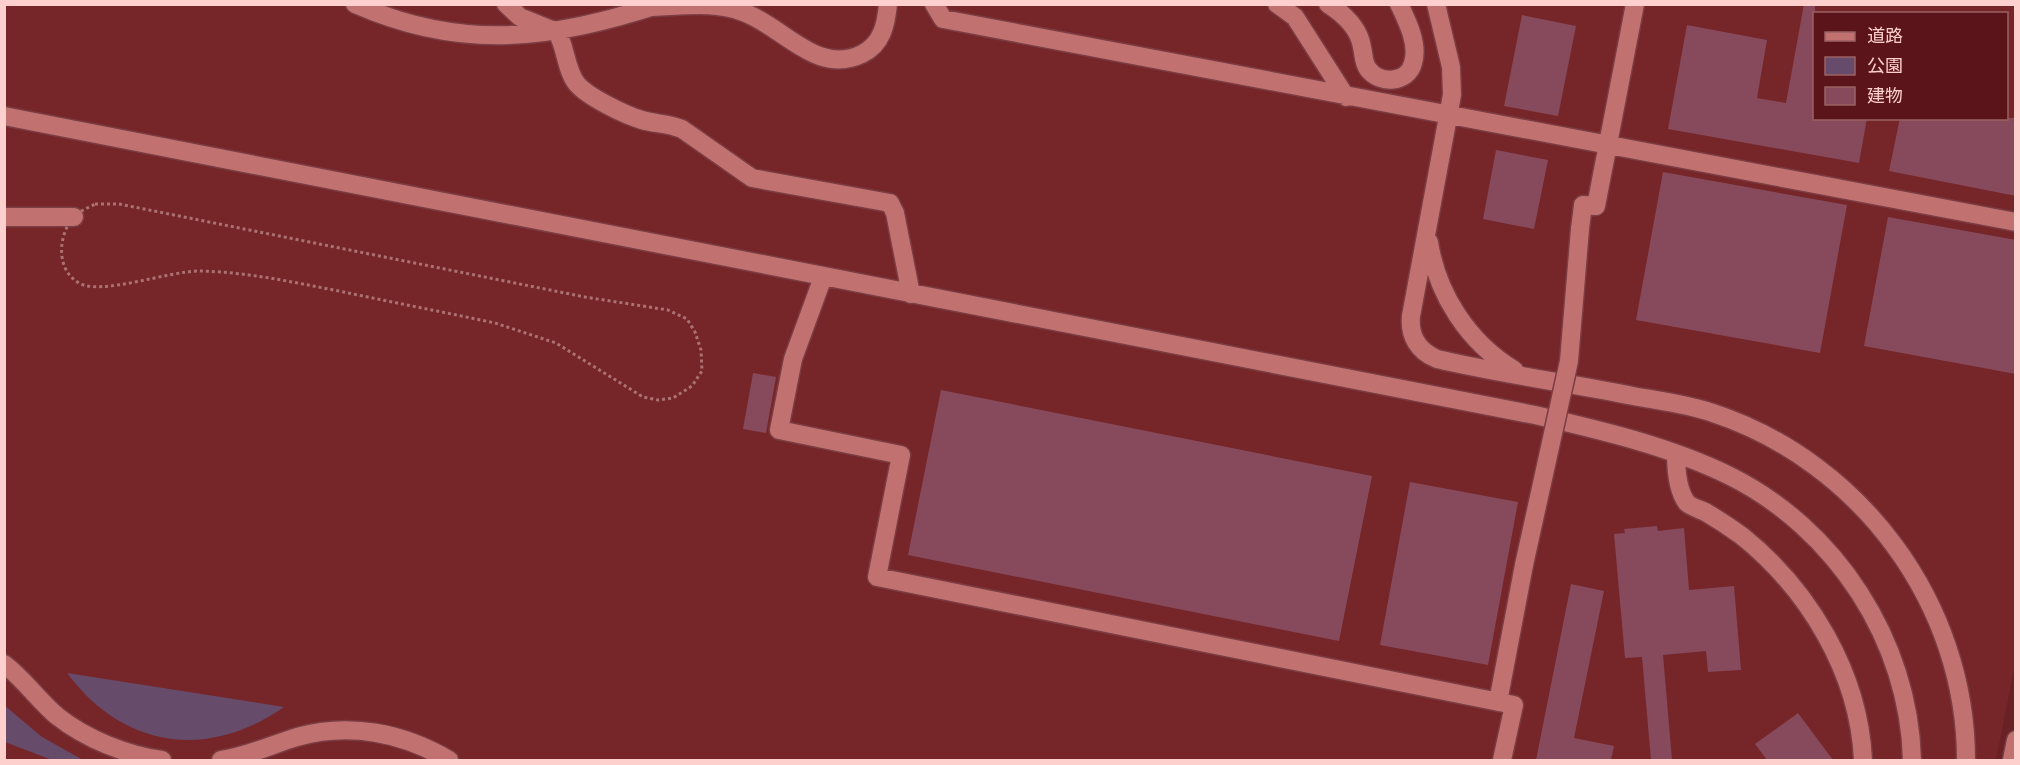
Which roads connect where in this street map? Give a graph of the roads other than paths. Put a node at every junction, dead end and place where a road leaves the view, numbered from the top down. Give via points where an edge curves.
1 (355, 4) edge
2 (506, 4) edge
3 (888, 4) edge
4 (934, 4) edge
5 (1277, 4) edge
6 (1328, 4) edge
7 (1399, 4) edge
8 (1436, 4) edge
9 (1635, 4) edge
10 (657, 6) edge
11 (557, 32) junction
12 (1346, 96) junction
13 (1450, 115) junction
14 (4, 116) edge
15 (1607, 147) junction
16 (4, 217) edge
17 (74, 217) road end
18 (2016, 222) edge
19 (1427, 234) junction
20 (823, 277) junction
21 (911, 294) junction
22 (1520, 374) junction
23 (1676, 454) junction
24 (4, 664) edge
25 (1498, 702) junction
26 (2015, 743) edge
27 (162, 760) edge
28 (221, 760) edge
29 (449, 760) edge
30 (1502, 760) edge
31 (1863, 760) edge
32 (1912, 760) edge
33 (1966, 760) edge
34 (2012, 760) edge

1 - 11 street via 406,23 456,33 507,36
2 - 11 street via 520,17
3 - 10 street via 882,35 870,50 839,60 806,52 764,21 742,11 715,5
4 - 12 street via 943,19
5 - 12 street via 1294,17
6 - 7 street via 1360,36 1368,69 1379,78 1393,80 1407,73 1414,59 1412,39
8 - 13 street via 1451,67
9 - 15 street
10 - 11 street
11 - 21 street via 576,84 644,121 669,123 682,129 752,178 890,203
12 - 13 street
13 - 15 street
13 - 19 street
14 - 20 street
15 - 18 street
15 - 25 street, bridge via 1596,206 1583,205 1569,361
16 - 17 street
19 - 22 street via 1435,268 1457,315 1492,354
19 - 22 street via 1411,316 1415,343 1437,359
20 - 21 street
20 - 25 street via 793,359 779,430 902,455 877,577
21 - 23 street via 1535,415
22 - 33 street via 1712,412 1776,440 1833,479 1889,536 1930,604 1956,679
23 - 31 street via 1681,488 1688,504 1723,523 1757,549 1813,614 1850,692
23 - 32 street via 1712,467 1763,495 1809,531 1842,568 1869,608 1893,661 1908,717
24 - 27 street via 58,716 78,729 127,752
25 - 30 street via 1514,705
26 - 34 street
28 - 29 street via 307,735 344,730 393,736

